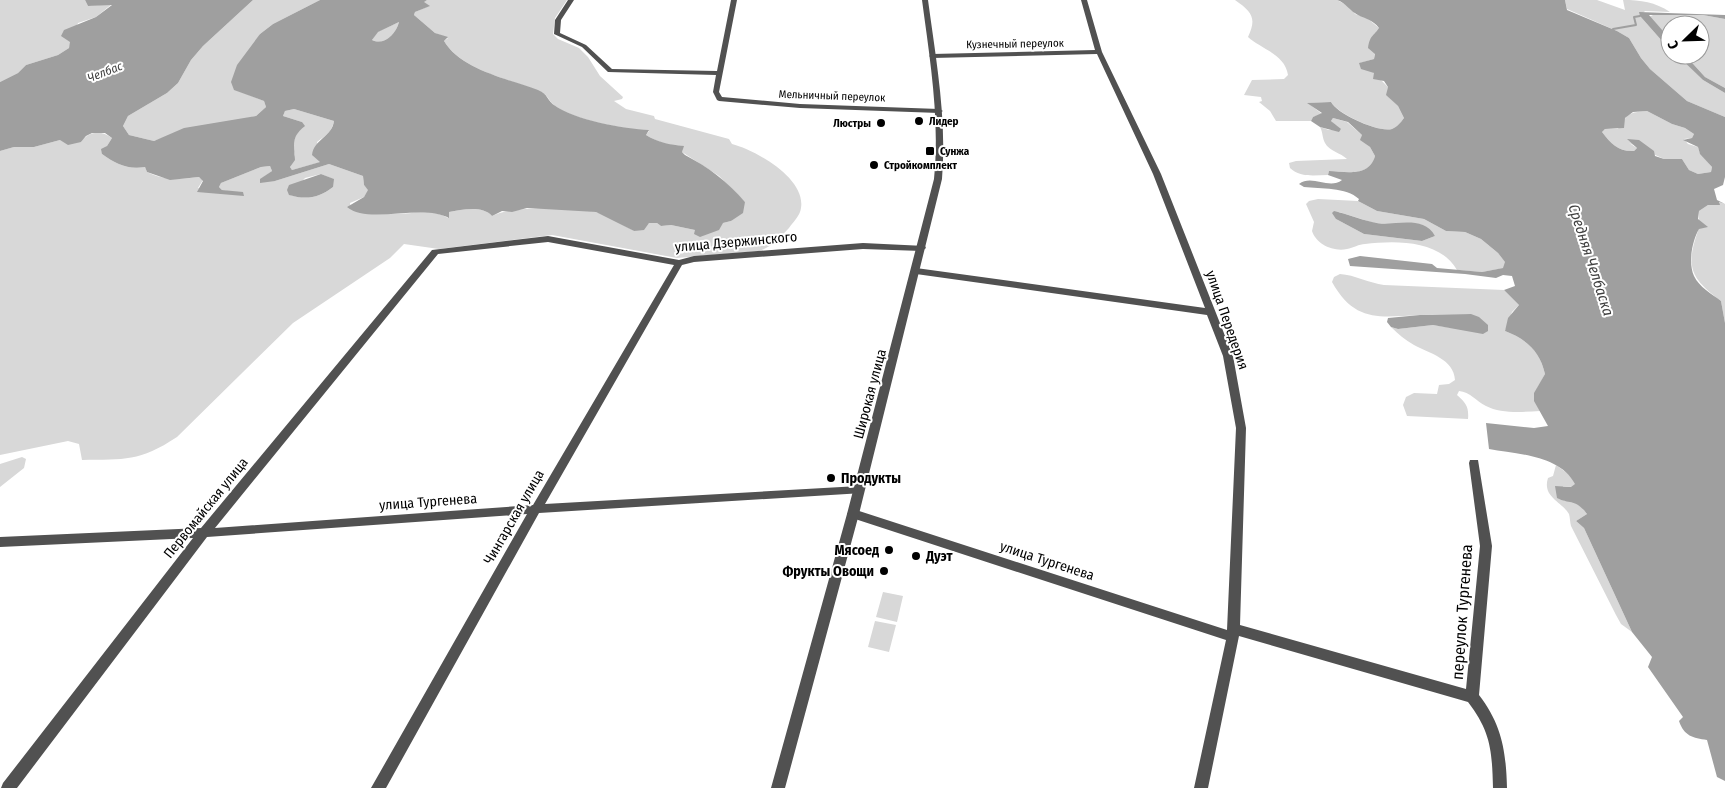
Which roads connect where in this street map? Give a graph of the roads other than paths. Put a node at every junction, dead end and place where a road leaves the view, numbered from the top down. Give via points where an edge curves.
1 (571, 0) edge
2 (734, 0) edge
3 (925, 0) edge
4 (1084, 0) edge
5 (1100, 52) junction
6 (932, 56) junction
7 (719, 72) junction
8 (939, 111) junction
9 (922, 248) junction
10 (435, 252) joint
11 (679, 263) junction
12 (916, 271) junction
13 (1211, 312) junction
14 (1474, 463) dead end
15 (859, 490) junction
16 (536, 509) junction
17 (853, 514) junction
18 (204, 533) junction
19 (0, 542) edge
20 (1233, 633) junction
21 (1472, 697) junction
22 (8, 788) edge
23 (378, 788) edge
24 (778, 788) edge
25 (1201, 788) edge
26 (1500, 788) edge

1 - 7 street via 558,19 557,34 584,46 610,71
2 - 7 street
3 - 6 street, Широкая улица
4 - 5 street, улица Передерия
5 - 6 street, Кузнечный переулок
5 - 13 street, улица Передерия via 1157,174
6 - 8 street, Широкая улица
7 - 8 street, Мельничный переулок via 716,92 718,99 724,101
8 - 9 street, Широкая улица via 940,164
9 - 11 street, улица Дзержинского via 863,246 694,259
9 - 12 street, Широкая улица
10 - 11 street, улица Дзержинского via 548,239
10 - 18 street, Первомайская улица
11 - 16 street, Чингарская улица
12 - 13 street
12 - 15 street, Широкая улица
13 - 20 street, улица Передерия via 1229,363 1241,428
14 - 21 street, переулок Тургенева via 1486,546
15 - 16 street, улица Тургенева
15 - 17 street, Широкая улица
16 - 18 street, улица Тургенева
16 - 23 street, Чингарская улица
17 - 20 street, улица Тургенева
17 - 24 street, Широкая улица
18 - 19 street, улица Тургенева
18 - 22 street, Первомайская улица
20 - 21 street, улица Тургенева
20 - 25 street, улица Передерия
21 - 26 street, переулок Тургенева via 1484,711 1497,739

